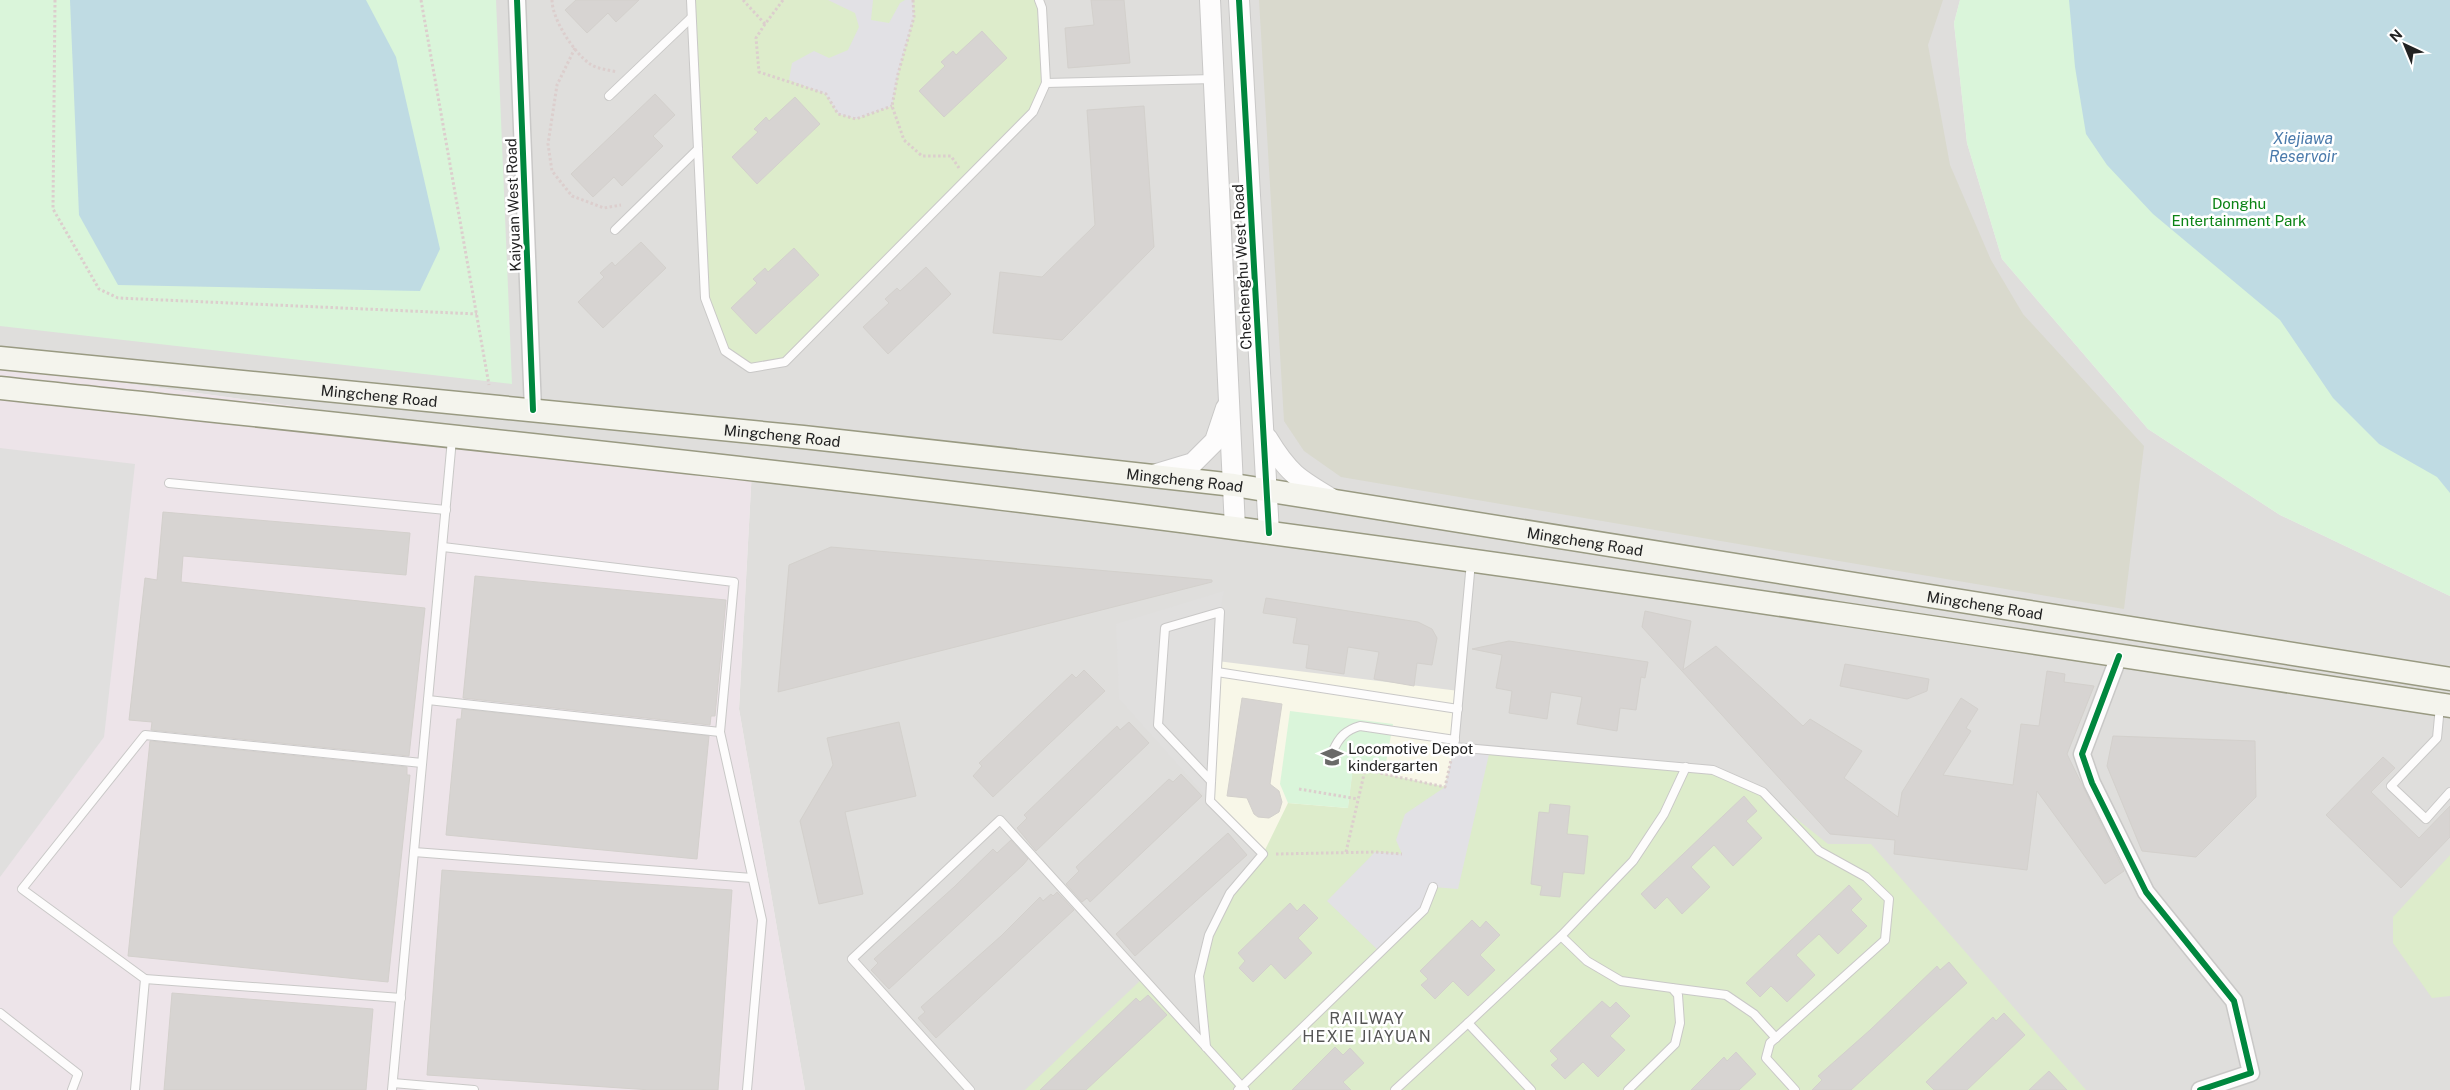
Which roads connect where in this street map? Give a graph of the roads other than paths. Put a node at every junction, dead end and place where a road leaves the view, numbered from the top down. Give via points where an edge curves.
1 (517, 0) edge
2 (691, 0) edge
3 (1039, 0) edge
4 (1210, 0) edge
5 (1239, 0) edge
6 (692, 18) junction
7 (1214, 79) junction
8 (1046, 83) junction
9 (609, 96) dead end
10 (698, 149) junction
11 (615, 230) dead end
12 (0, 358) edge
13 (0, 388) edge
14 (1230, 399) junction
15 (533, 410) junction
16 (1265, 435) junction
17 (452, 437) junction
18 (1152, 476) junction
19 (169, 483) dead end
20 (1234, 485) junction
21 (1268, 490) junction
22 (1334, 500) junction
23 (446, 510) junction
24 (1235, 528) junction
25 (1269, 533) junction
26 (443, 547) junction
27 (1471, 562) junction
28 (2119, 656) junction
29 (1217, 672) junction
30 (2450, 679) edge
31 (428, 700) junction
32 (2445, 705) edge
33 (1458, 709) junction
34 (720, 732) junction
35 (1455, 743) junction
36 (1333, 751) dead end
37 (422, 763) junction
38 (1686, 768) junction
39 (1211, 781) junction
40 (2450, 792) edge
41 (414, 852) junction
42 (752, 878) junction
43 (1433, 887) dead end
44 (1561, 936) junction
45 (146, 979) junction
46 (1672, 988) junction
47 (401, 998) junction
48 (0, 1014) edge
49 (1468, 1023) junction
50 (1776, 1038) junction
51 (1206, 1047) junction
52 (392, 1086) edge
53 (1242, 1089) edge
54 (72, 1090) edge
55 (135, 1090) edge
56 (474, 1090) edge
57 (747, 1090) edge
58 (970, 1090) edge
59 (1395, 1090) edge
60 (1531, 1090) edge
61 (1628, 1090) edge
62 (1795, 1090) edge
63 (2200, 1090) edge

1 - 15 street, Kaiyuan West Road
2 - 6 lane
3 - 8 lane
4 - 7 street, Chechenghu West Road
5 - 16 street, Chechenghu West Road
6 - 9 lane
6 - 10 lane
7 - 8 lane
7 - 14 street, Chechenghu West Road
8 - 10 lane via 1033,112 784,362 750,368 725,351 705,298
10 - 11 lane
12 - 15 main road, Mingcheng Road
13 - 17 main road, Mingcheng Road
14 - 18 street via 1215,441 1193,463
14 - 20 street, Chechenghu West Road
15 - 18 main road, Mingcheng Road
16 - 21 street, Chechenghu West Road
16 - 22 street via 1282,463 1296,477
17 - 23 lane
17 - 24 main road, Mingcheng Road via 752,469
18 - 20 main road, Mingcheng Road
19 - 23 lane
20 - 21 main road, Mingcheng Road
20 - 24 street, Chechenghu West Road
21 - 22 main road, Mingcheng Road
21 - 25 street, Chechenghu West Road
22 - 30 main road, Mingcheng Road
23 - 26 lane
24 - 25 main road, Mingcheng Road
25 - 27 main road, Mingcheng Road
26 - 31 lane
26 - 34 lane via 734,582
27 - 28 main road, Mingcheng Road
27 - 33 lane
28 - 32 main road, Mingcheng Road
28 - 63 street via 2082,754 2092,783 2146,892 2234,1001 2251,1073
29 - 33 lane
29 - 39 lane
29 - 39 lane via 1220,612 1165,628 1158,725
31 - 34 lane
31 - 37 lane
32 - 40 lane via 2437,738 2391,786 2426,819
33 - 35 lane
34 - 42 lane
35 - 36 lane via 1360,726 1339,738
35 - 38 lane
37 - 41 lane
37 - 45 lane via 145,735 22,889
38 - 44 lane via 1664,814 1633,861
38 - 50 lane via 1713,770 1763,792 1819,851 1866,877 1889,899 1885,940
39 - 51 lane via 1210,801 1263,854 1230,893 1209,935 1199,976
41 - 42 lane
41 - 47 lane
42 - 57 lane via 762,920
43 - 53 lane via 1424,910
44 - 46 lane via 1586,961 1621,981
44 - 49 lane
45 - 47 lane
45 - 55 lane
46 - 50 lane via 1726,995 1754,1014
46 - 61 lane via 1678,995 1680,1023 1675,1044
47 - 52 lane
48 - 54 lane via 78,1074
49 - 59 lane
49 - 60 lane
50 - 62 lane via 1770,1043 1766,1058
51 - 53 lane
51 - 58 lane via 1000,820 852,959
52 - 56 lane

